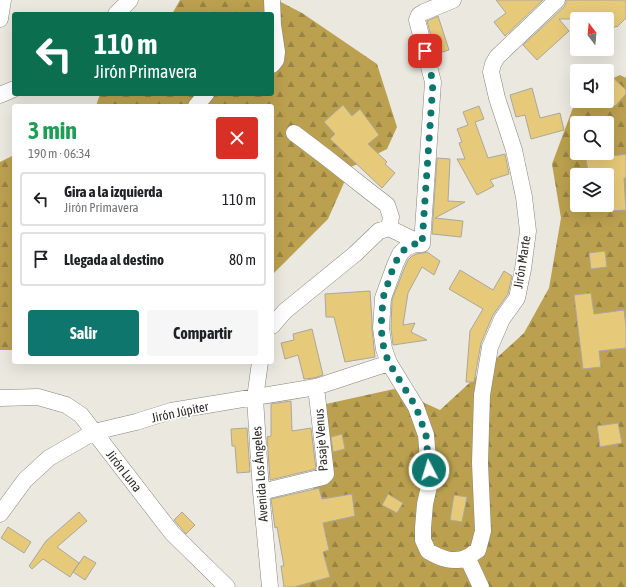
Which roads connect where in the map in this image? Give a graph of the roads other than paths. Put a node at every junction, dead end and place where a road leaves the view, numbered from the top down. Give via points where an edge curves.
1 (3, 0) edge
2 (130, 0) edge
3 (272, 0) edge
4 (453, 0) edge
5 (557, 0) edge
6 (118, 12) edge
7 (272, 12) edge
8 (0, 19) edge
9 (274, 32) edge
10 (274, 62) edge
11 (12, 91) edge
12 (0, 95) edge
13 (204, 96) edge
14 (198, 104) edge
15 (294, 133) dead end
16 (389, 228) junction
17 (422, 244) junction
18 (274, 324) edge
19 (389, 363) junction
20 (260, 364) edge
21 (316, 387) junction
22 (0, 398) edge
23 (255, 398) junction
24 (94, 432) junction
25 (261, 492) junction
26 (0, 514) edge
27 (467, 557) junction
28 (227, 587) edge
29 (270, 587) edge
30 (481, 587) edge

1 - 8 street
2 - 6 street
3 - 7 street
4 - 17 street via 424,12 417,20 433,82
5 - 27 street, Jirón Marte via 497,57 491,72 514,150 528,231 517,298 502,319 490,347 482,395 480,463 483,531 478,550
9 - 10 street via 277,52
11 - 12 street
13 - 14 street
15 - 16 street via 387,205 392,217
16 - 17 street
16 - 18 street via 379,231 285,311
17 - 19 street via 414,244 400,254 383,298 381,328
19 - 21 street, Jirón Júpiter
19 - 27 street via 416,407 426,435 430,482 425,504 423,540 428,551 440,558 454,561
20 - 23 street, Avenida Los Ángeles
21 - 23 street, Jirón Júpiter
21 - 25 street, Pasaje Venus via 326,474 323,477
22 - 24 street, Jirón Luna via 38,397 66,405 81,415
23 - 24 street, Jirón Júpiter via 171,411
23 - 25 street, Avenida Los Ángeles
24 - 26 street, Jirón Júpiter via 49,458 25,480
24 - 28 street, Jirón Luna via 172,533
25 - 29 street, Avenida Los Ángeles
27 - 30 street

